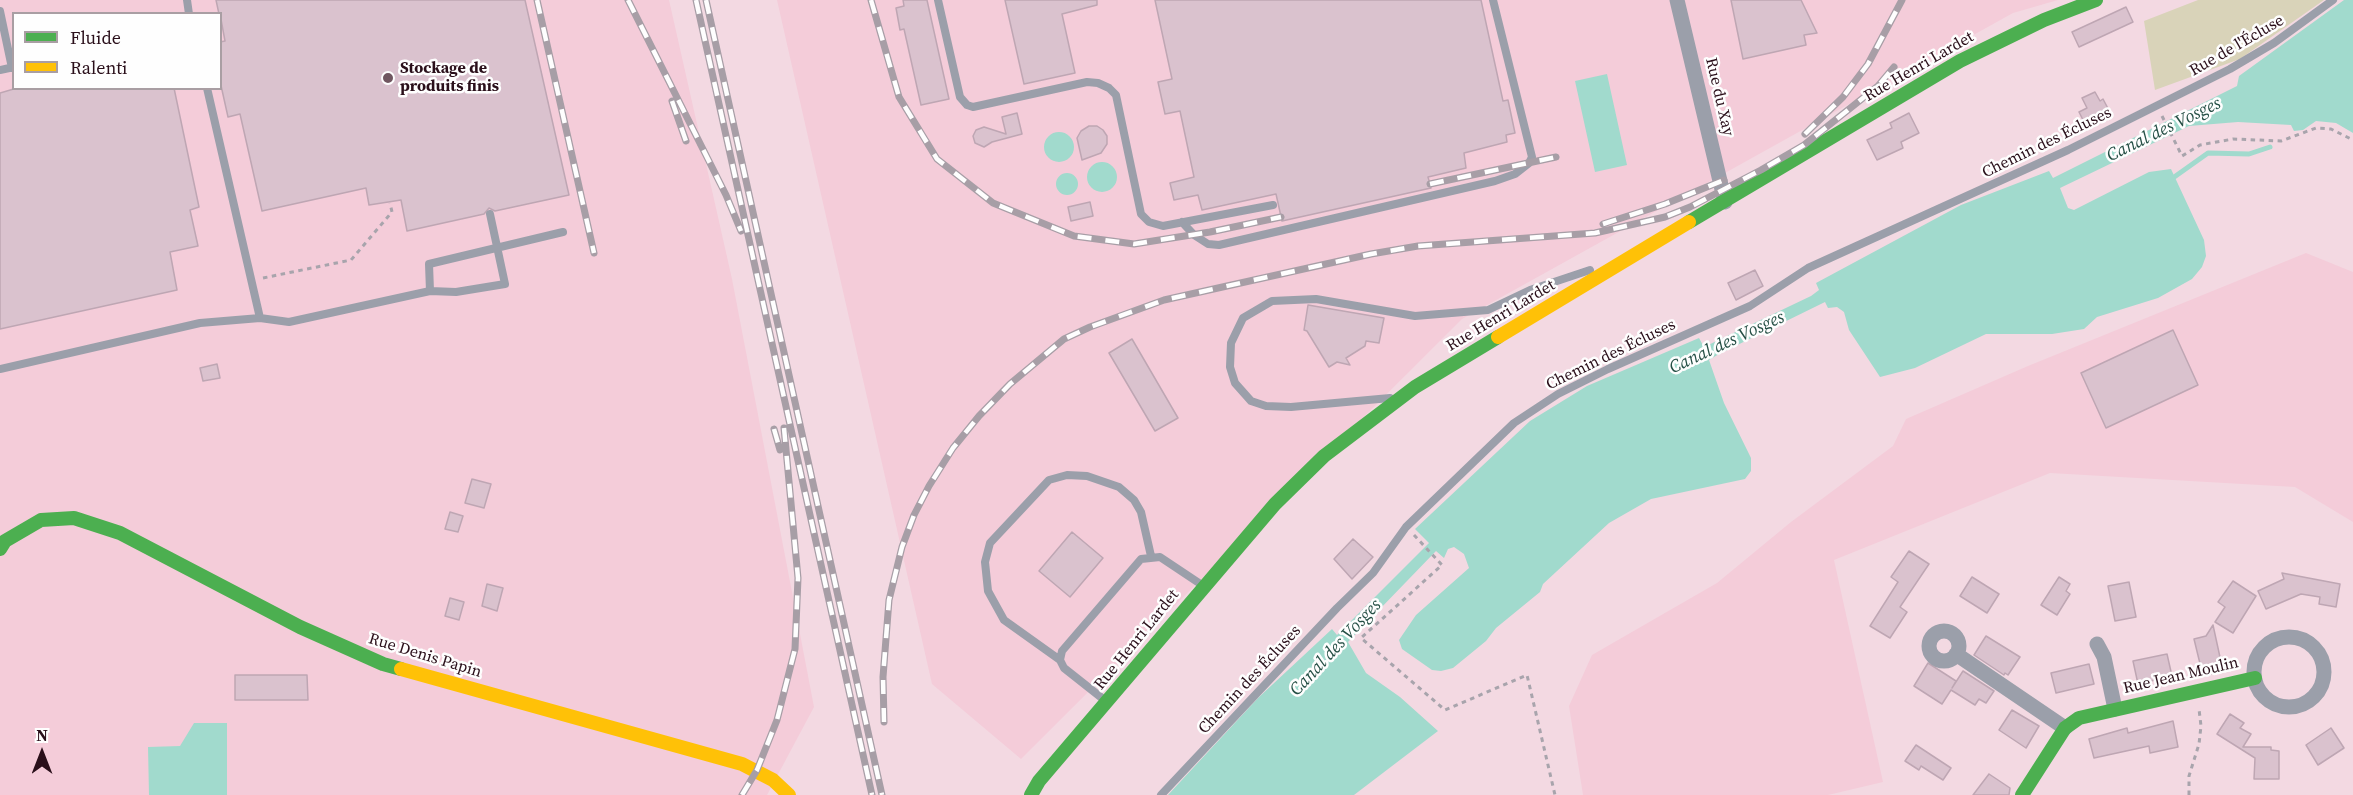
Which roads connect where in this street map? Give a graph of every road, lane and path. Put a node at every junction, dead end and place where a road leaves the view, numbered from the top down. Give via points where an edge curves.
1 (938, 0) edge
2 (1493, 0) edge
3 (1677, 0) edge
4 (2096, 0) edge
5 (2333, 0) edge
6 (0, 11) edge
7 (12, 63) edge
8 (207, 90) edge
9 (2151, 108) joint
10 (2162, 115) dead end
11 (2353, 140) edge
12 (1725, 202) junction
13 (390, 203) dead end
14 (1273, 205) dead end
15 (490, 214) dead end
16 (1182, 222) junction
17 (563, 232) dead end
18 (497, 248) junction
19 (1629, 258) junction
20 (252, 280) junction
21 (430, 291) junction
22 (260, 318) junction
23 (0, 369) edge
24 (1402, 397) junction
25 (1424, 545) dead end
26 (0, 549) edge
27 (1151, 556) junction
28 (1203, 585) junction
29 (2097, 644) dead end
30 (1956, 654) dead end
31 (1060, 660) junction
32 (2255, 678) junction
33 (2195, 692) junction
34 (1107, 703) junction
35 (2115, 709) junction
36 (2065, 728) junction
37 (789, 795) edge
38 (1031, 795) edge
39 (1161, 795) edge
40 (1554, 795) edge
41 (2022, 795) edge
42 (2189, 795) edge

1 - 16 lane via 960,97 967,105 973,107 1087,82 1109,88 1116,95 1141,214 1156,225
2 - 16 lane via 1532,157 1515,174 1219,245 1208,244
3 - 12 street, Rue du Xay
4 - 12 street, Rue Henri Lardet via 2044,20 1960,61
5 - 9 lane, Rue de l'Écluse via 2274,43
6 - 7 lane
8 - 20 lane
9 - 39 lane, Chemin des Écluses via 1808,268 1750,306 1557,394 1514,423 1406,527 1373,573
10 - 11 path via 2182,156 2200,145 2233,139 2281,141 2316,128 2331,129
12 - 19 street, Rue Henri Lardet
13 - 20 path via 392,212 351,260
14 - 16 lane
15 - 18 lane
17 - 18 lane
18 - 21 lane via 429,264
18 - 21 lane via 505,284 456,292
19 - 24 street, Rue Henri Lardet
19 - 24 lane via 1530,290 1488,310 1415,316 1316,299 1272,301 1243,318 1232,343 1230,367 1235,383 1251,401 1266,406
20 - 22 lane
21 - 22 lane via 289,322
22 - 23 lane via 200,323
24 - 28 street, Rue Henri Lardet via 1324,456
25 - 40 path via 1442,565 1361,638 1445,710 1527,675
26 - 37 street, Rue Denis Papin via 5,541 41,520 74,518 120,533 300,627 383,664 732,761 757,770
27 - 28 lane via 1160,557
27 - 31 lane via 1141,559 1062,651
27 - 31 lane via 1141,512 1134,500 1119,487 1087,476 1067,475 1050,480 990,543 984,562 987,591 1004,620
28 - 34 street, Rue Henri Lardet
29 - 35 street, Rue Jean Moulin via 2104,657
30 - 36 street
31 - 34 lane via 1064,668
32 - 32 street, Rue Jean Moulin via 2265,697 2284,707 2295,707 2314,697 2321,688 2324,667 2312,646 2290,638 2267,645 2255,666
32 - 33 street, Rue Jean Moulin
33 - 35 street, Rue Jean Moulin
33 - 42 path via 2201,726 2188,776
34 - 38 street, Rue Henri Lardet
35 - 36 street, Rue Jean Moulin via 2079,718
36 - 41 street

